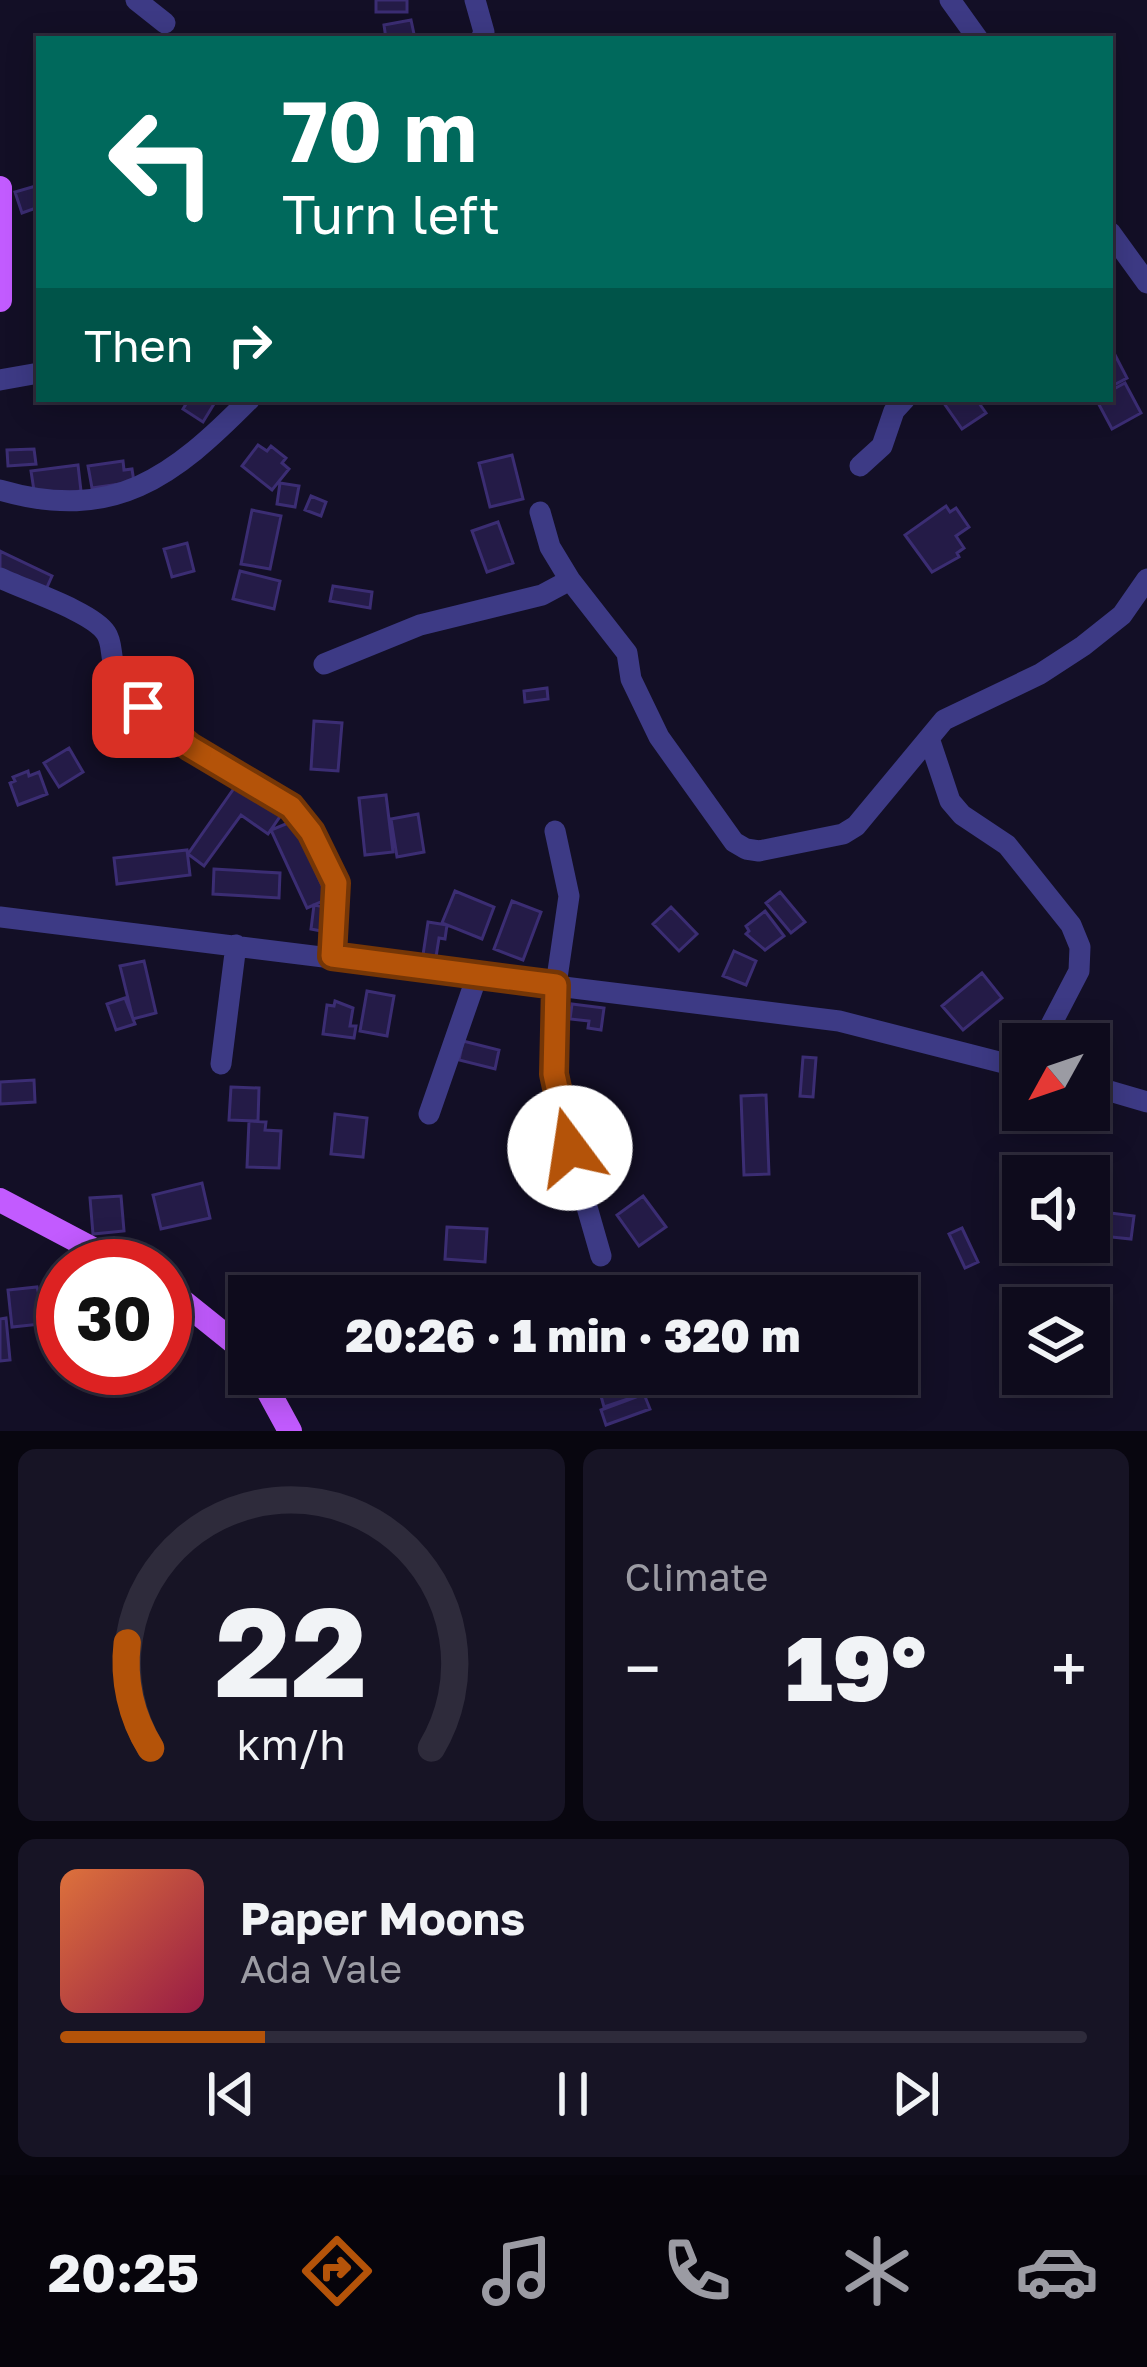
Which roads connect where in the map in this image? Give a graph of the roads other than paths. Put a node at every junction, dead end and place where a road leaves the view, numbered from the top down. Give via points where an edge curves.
1 (136, 0) edge
2 (475, 0) edge
3 (950, 0) edge
4 (165, 23) dead end
5 (483, 36) edge
6 (976, 36) edge
7 (0, 188) edge
8 (0, 198) edge
9 (1113, 238) edge
10 (1144, 274) edge
11 (0, 300) edge
12 (36, 374) edge
13 (0, 380) edge
14 (247, 402) edge
15 (902, 402) edge
16 (860, 466) dead end
17 (0, 490) edge
18 (540, 512) dead end
19 (0, 578) edge
20 (1147, 579) edge
21 (570, 580) junction
22 (324, 664) dead end
23 (928, 738) junction
24 (555, 831) dead end
25 (0, 917) edge
26 (236, 945) junction
27 (332, 956) junction
28 (477, 976) junction
29 (556, 985) junction
30 (1052, 1023) edge
31 (1002, 1062) edge
32 (221, 1064) dead end
33 (1110, 1091) edge
34 (1147, 1102) edge
35 (429, 1114) dead end
36 (0, 1200) edge
37 (74, 1239) edge
38 (602, 1256) dead end
39 (192, 1308) edge
40 (228, 1338) edge
41 (270, 1395) edge
42 (290, 1431) edge

1 - 4 street
2 - 5 street
3 - 6 street
7 - 8 main road
8 - 11 main road
9 - 10 street
12 - 13 street
14 - 17 street via 194,453 127,493 79,502
15 - 16 street via 882,446
18 - 21 street
19 - 27 street via 94,621 109,637 122,681 159,723 291,807 336,883
20 - 23 street via 1122,615 1083,646 958,711
21 - 22 street
21 - 23 street via 622,643 658,737 746,849 843,834
23 - 30 street via 950,802 1006,845 1072,926 1079,971
24 - 29 street via 569,896
25 - 26 street
26 - 27 street
26 - 32 street
27 - 28 street
28 - 29 street
28 - 35 street
29 - 31 street via 839,1022
29 - 38 street via 560,1113
33 - 34 street
36 - 37 main road
39 - 40 main road
41 - 42 main road

